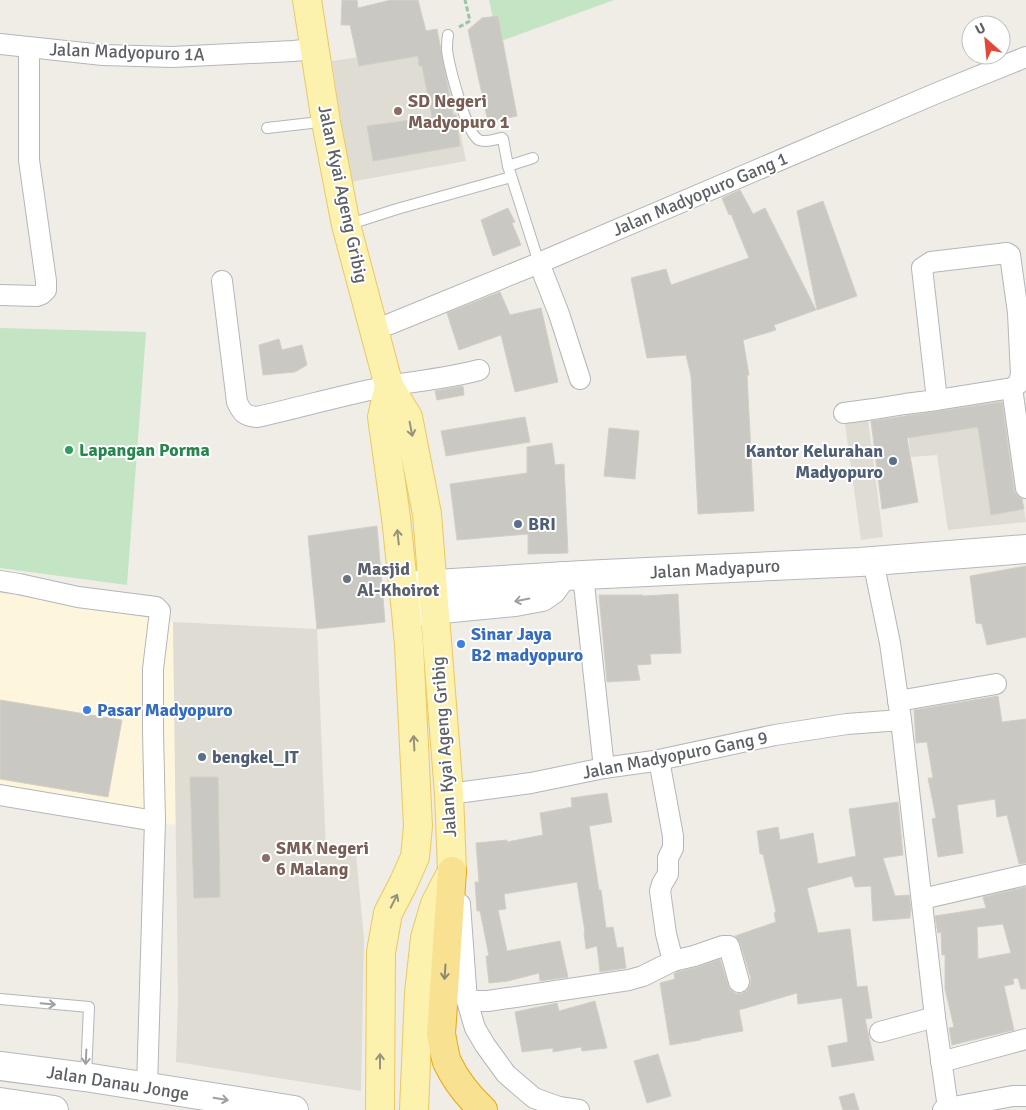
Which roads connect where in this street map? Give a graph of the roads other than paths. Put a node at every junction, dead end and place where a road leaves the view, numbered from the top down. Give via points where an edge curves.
1 (307, 0) edge
2 (448, 35) road end
3 (0, 44) edge
4 (29, 48) junction
5 (314, 49) junction
6 (1026, 57) edge
7 (318, 122) junction
8 (267, 128) dead end
9 (533, 158) dead end
10 (508, 166) junction
11 (511, 177) junction
12 (346, 225) junction
13 (539, 263) junction
14 (222, 281) dead end
15 (0, 295) edge
16 (374, 329) junction
17 (479, 370) dead end
18 (580, 378) dead end
19 (389, 386) junction
20 (1012, 388) junction
21 (938, 400) junction
22 (844, 413) dead end
23 (1026, 488) edge
24 (1026, 549) edge
25 (873, 561) junction
26 (572, 576) junction
27 (0, 581) edge
28 (433, 597) junction
29 (405, 599) junction
30 (996, 684) dead end
31 (899, 710) junction
32 (659, 760) junction
33 (604, 768) junction
34 (449, 794) junction
35 (0, 795) edge
36 (155, 821) junction
37 (452, 871) junction
38 (1026, 874) edge
39 (922, 899) junction
40 (673, 961) junction
41 (739, 982) dead end
42 (0, 999) edge
43 (467, 1001) junction
44 (935, 1017) junction
45 (880, 1032) dead end
46 (1026, 1039) edge
47 (941, 1062) junction
48 (0, 1066) edge
49 (86, 1077) junction
50 (147, 1087) junction
51 (1026, 1096) edge
52 (0, 1102) edge
53 (946, 1109) edge
54 (54, 1110) edge
55 (294, 1110) edge
56 (380, 1110) edge
57 (414, 1110) edge
58 (484, 1110) edge
59 (579, 1110) edge

1 - 5 main road, Jalan Kyai Ageng Gribig
2 - 10 lane via 447,52 453,82 472,132 479,140 502,138
3 - 4 street, Jalan Madyopuro 1A
4 - 5 street, Jalan Madyopuro 1A via 172,57
4 - 15 street via 29,160 46,290 37,296
5 - 7 main road, Jalan Kyai Ageng Gribig
6 - 13 street, Jalan Madyopuro Gang 1
7 - 8 lane
7 - 12 main road, Jalan Kyai Ageng Gribig
9 - 10 lane
10 - 11 lane
11 - 12 lane
11 - 13 lane
12 - 16 main road, Jalan Kyai Ageng Gribig
13 - 16 street, Jalan Madyopuro Gang 1
13 - 18 street
14 - 19 street via 237,402 241,411 257,417
16 - 19 main road, Jalan Kyai Ageng Gribig
17 - 19 street
19 -> 28 main road, Jalan Kyai Ageng Gribig via 408,417 426,514
29 -> 19 main road, Jalan Kyai Ageng Gribig via 382,417
20 - 21 street
20 - 21 street via 1018,384 1021,374 1018,313 1010,254 930,262 922,268
20 - 23 street
21 - 22 street
24 - 25 main road, Jalan Madyapuro
25 - 26 main road, Jalan Madyapuro
25 - 31 street via 890,643
26 - 28 main road, Jalan Madyapuro via 453,584
26 - 33 street
27 - 36 street via 159,609 153,669
28 - 29 main road, Jalan Madyapuro
28 - 34 main road, Jalan Kyai Ageng Gribig
56 -> 29 main road, Jalan Kyai Ageng Gribig via 381,952 388,913 414,857 418,826
30 - 31 street, Jalan Madyopuro Gang 9
31 - 32 street, Jalan Madyopuro Gang 9 via 847,724
31 - 39 street
32 - 33 street, Jalan Madyopuro Gang 9
32 - 40 street via 673,836 668,874 660,891
33 - 34 street, Jalan Madyopuro Gang 9 via 531,783
34 - 37 main road, Jalan Kyai Ageng Gribig
35 - 36 street
36 - 50 street
37 - 43 street via 460,886
37 - 57 main road, Jalan Kyai Ageng Gribig via 435,904 425,938
37 -> 58 highway via 441,1034 447,1060 457,1082
38 - 39 street
39 - 44 street
40 - 41 street via 729,946
40 - 43 street via 629,980 488,1001
42 -> 49 lane via 89,1008
43 - 59 street via 474,1028 506,1074 534,1098
44 - 45 street
44 - 47 street
46 - 47 street
47 - 53 street
48 - 49 main road, Jalan Danau Jonge
49 - 50 main road, Jalan Danau Jonge
50 -> 55 main road, Jalan Danau Jonge
51 - 53 street
52 - 54 main road, Jalan Danau Jonge

